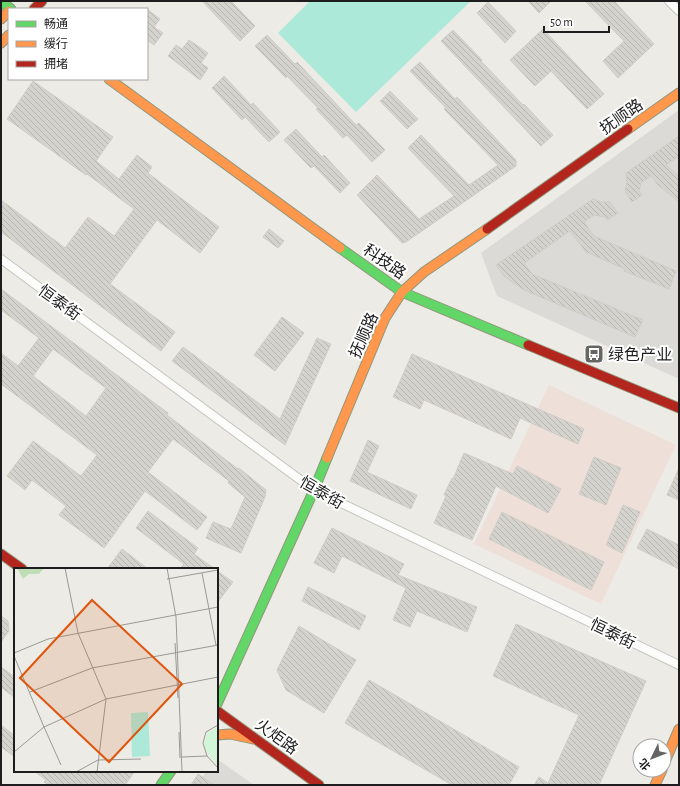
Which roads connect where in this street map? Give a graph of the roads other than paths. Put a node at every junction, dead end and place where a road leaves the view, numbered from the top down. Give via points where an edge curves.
1 (669, 1) edge
2 (1, 2) edge
3 (10, 8) edge
4 (679, 11) edge
5 (110, 80) edge
6 (679, 93) edge
7 (1, 259) edge
8 (402, 292) junction
9 (679, 408) edge
10 (314, 490) junction
11 (1, 554) edge
12 (21, 568) edge
13 (679, 665) edge
14 (218, 702) edge
15 (218, 712) edge
16 (679, 729) edge
17 (218, 735) edge
18 (258, 741) junction
19 (672, 745) edge
20 (171, 772) edge
21 (161, 785) edge
22 (319, 785) edge

1 - 4 street
2 - 3 main road
5 - 8 main road, 科技路
6 - 8 main road, 抚顺路 via 424,272
7 - 10 street, 恒泰街
8 - 9 main road, 科技路
8 - 10 main road, 抚顺路 via 385,318
10 - 13 street, 恒泰街
10 - 14 main road, 抚顺路
11 - 12 main road
15 - 18 main road, 火炬路
16 - 19 main road
17 - 18 main road via 230,734
18 - 22 main road, 火炬路
20 - 21 main road

